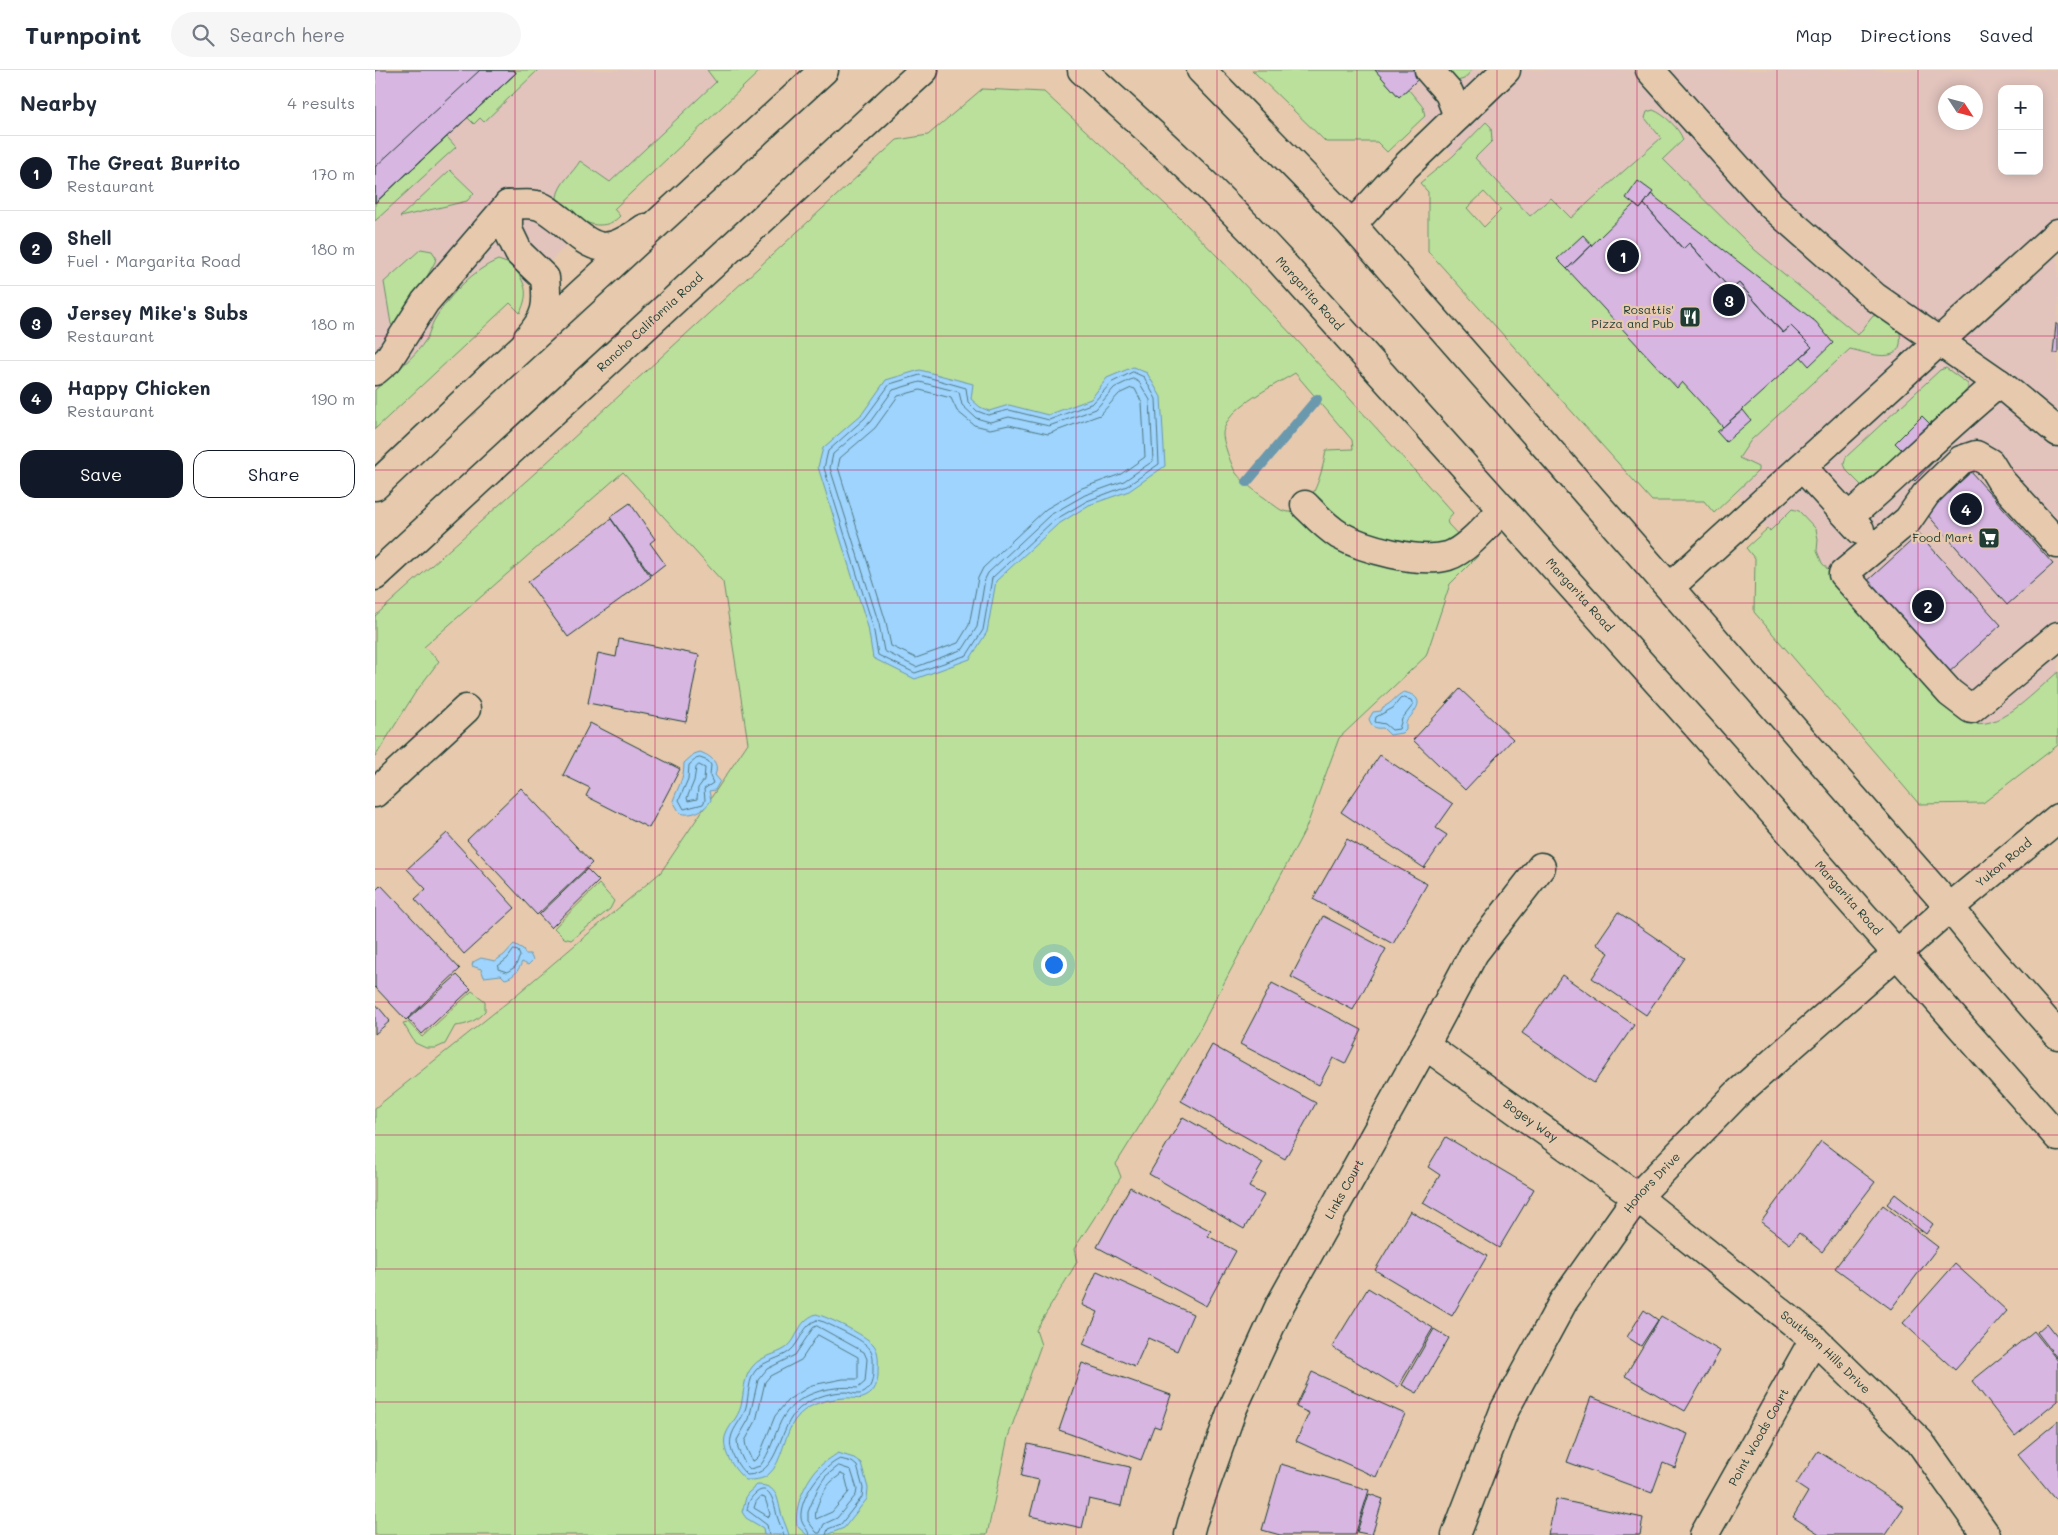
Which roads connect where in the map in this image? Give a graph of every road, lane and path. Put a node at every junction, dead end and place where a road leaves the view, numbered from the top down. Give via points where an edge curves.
1 (824, 70) edge
2 (924, 70) edge
3 (1082, 70) edge
4 (1201, 70) edge
5 (1506, 70) edge
6 (1650, 70) edge
7 (1422, 76) edge
8 (1458, 116) junction
9 (508, 205) junction
10 (677, 205) junction
11 (1352, 225) junction
12 (2058, 233) edge
13 (1938, 342) junction
14 (502, 366) junction
15 (375, 371) edge
16 (1999, 383) junction
17 (2058, 432) edge
18 (1802, 467) junction
19 (375, 486) edge
20 (1305, 505) dead end
21 (1503, 509) junction
22 (1849, 517) junction
23 (2058, 544) edge
24 (1874, 547) junction
25 (375, 576) edge
26 (1669, 587) junction
27 (2058, 636) edge
28 (466, 709) dead end
29 (375, 794) edge
30 (2058, 818) edge
31 (1541, 867) dead end
32 (1950, 908) junction
33 (1899, 954) junction
34 (2058, 1035) edge
35 (1425, 1045) junction
36 (2058, 1137) edge
37 (1637, 1197) junction
38 (1814, 1339) junction
39 (1189, 1535) edge
40 (1456, 1535) edge
41 (1704, 1535) edge
42 (1986, 1535) edge

1 - 10 main road
2 - 25 main road, Rancho California Road
3 - 21 main road, Margarita Road via 1161,140 1247,224
4 - 11 main road
5 - 8 main road
6 - 13 main road via 1771,205 1875,296
7 - 8 main road via 1449,93
8 - 11 main road
9 - 10 main road via 537,204 579,237 603,248 621,244
9 - 14 main road via 508,230 519,253 545,278 548,301 545,315 534,331
9 - 15 main road via 425,302 388,360
10 - 14 main road
11 - 26 main road
12 - 13 main road
13 - 16 main road
13 - 18 main road
14 - 19 main road
16 - 17 main road
16 - 22 main road
18 - 22 main road
18 - 26 main road
20 - 21 main road via 1326,526 1358,544 1381,552 1429,558 1448,556 1463,547
21 - 33 main road, Margarita Road
22 - 24 main road
23 - 24 main road via 2001,481 1990,463 1976,455 1961,460 1926,494 1908,520
24 - 27 main road via 1843,574 1950,693 1971,709
26 - 32 main road
28 - 29 main road
30 - 32 main road, Yukon Road
31 - 35 main road, Links Court via 1474,953
32 - 33 main road, Honors Drive
32 - 34 main road
33 - 36 main road, Margarita Road
33 - 37 main road, Honors Drive via 1738,1093
35 - 37 main road, Bogey Way
35 - 39 main road, Links Court via 1280,1305 1232,1410
37 - 38 main road, Southern Hills Drive
37 - 40 main road, Honors Drive via 1563,1302 1504,1411
38 - 41 main road, Point Woods Court
38 - 42 main road, Southern Hills Drive via 1920,1442

